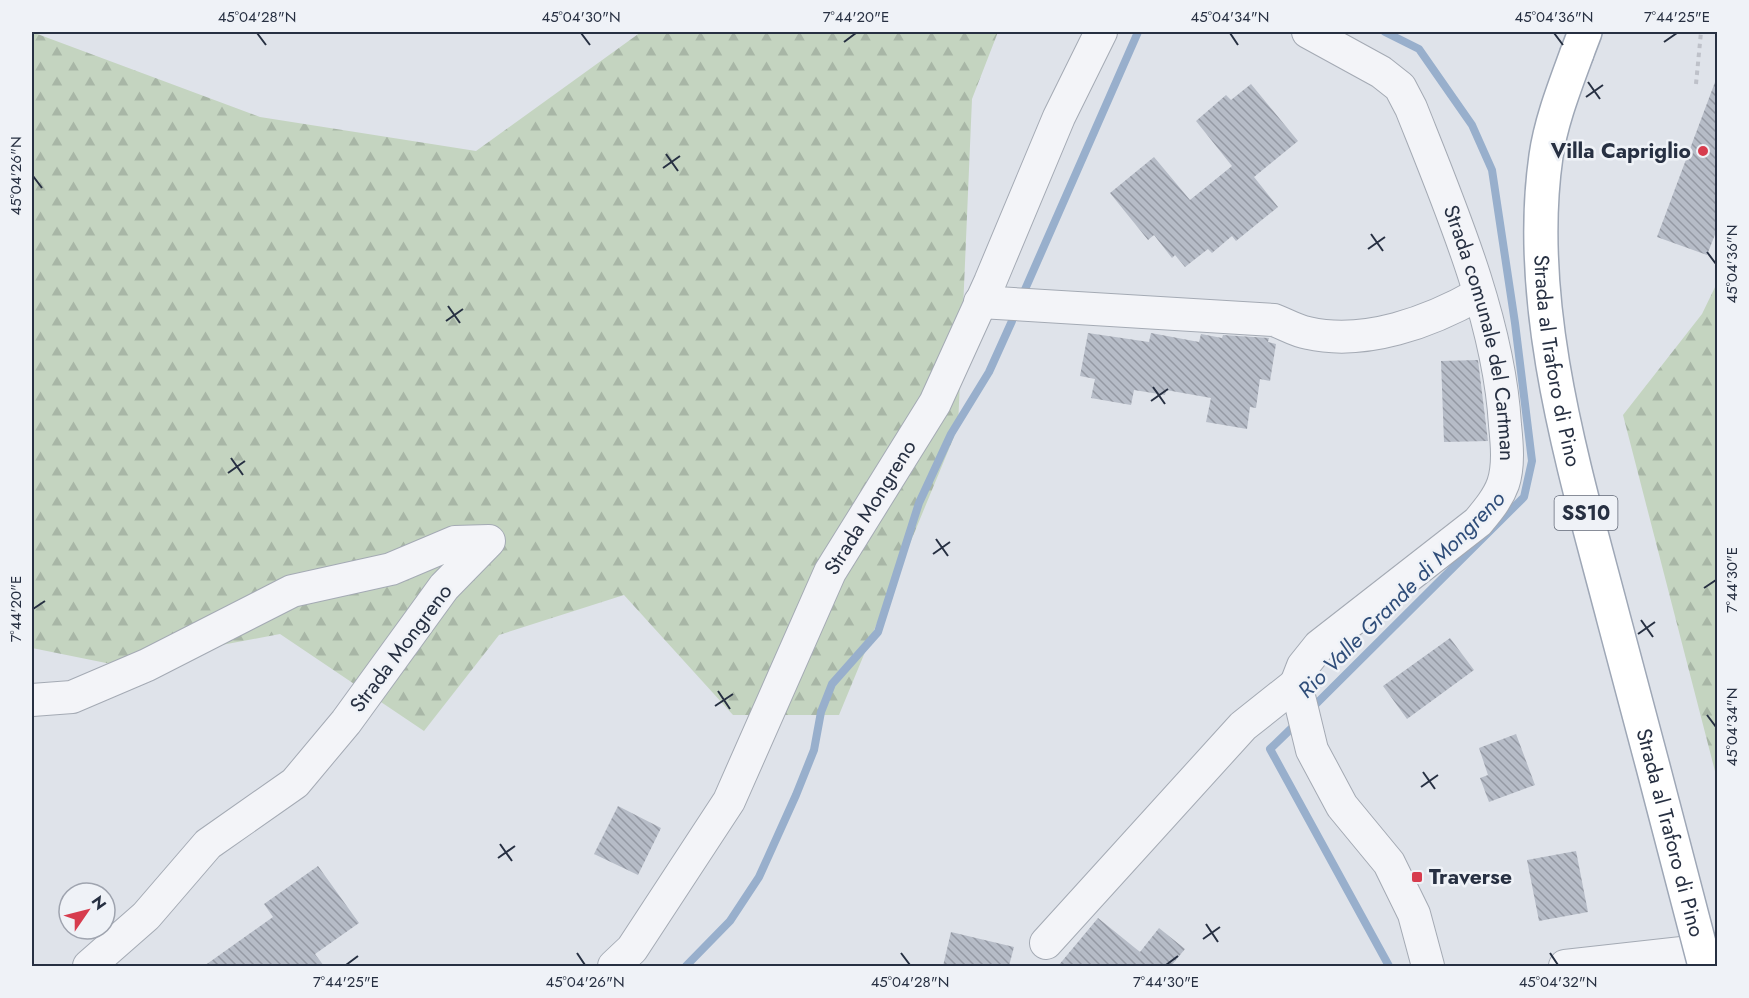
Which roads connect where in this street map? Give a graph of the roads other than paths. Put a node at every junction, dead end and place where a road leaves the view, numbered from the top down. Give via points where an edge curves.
1 (1101, 32) edge
2 (1308, 32) edge
3 (1581, 42) edge
4 (1479, 294) junction
5 (980, 302) junction
6 (1297, 691) junction
7 (32, 700) edge
8 (1046, 943) dead end
9 (1718, 949) edge
10 (89, 966) edge
11 (614, 966) edge
12 (1428, 966) edge
13 (1565, 966) edge
14 (1705, 966) edge

1 - 5 street, Strada Mongreno via 1059,117
2 - 4 street, Strada comunale del Cartman via 1381,72 1400,87 1436,172
3 - 14 main road, Strada al Traforo di Pino / SS10, bridge via 1546,155 1542,250 1547,321 1576,475
4 - 5 street via 1445,314 1360,337 1308,333 1274,320
4 - 6 street, Strada comunale del Cartman via 1503,388 1507,453 1503,483 1478,522 1319,646 1303,666
5 - 11 street, Strada Mongreno via 935,402 830,572 729,801 632,949
6 - 8 street via 1243,726
6 - 12 street via 1312,750 1342,806 1389,863 1414,914
7 - 10 street, Strada Mongreno via 72,697 147,665 292,591 391,569 455,542 489,541 444,587 346,722 295,783 208,844 146,916
9 - 13 street

